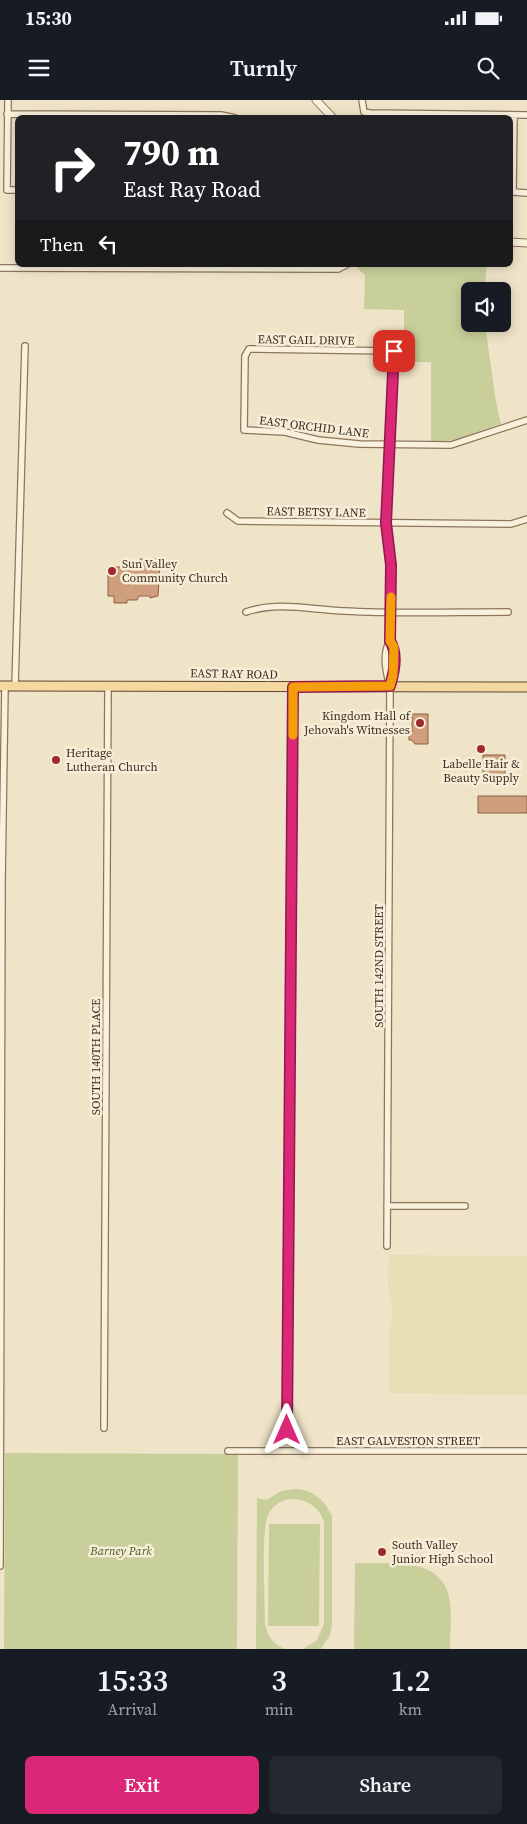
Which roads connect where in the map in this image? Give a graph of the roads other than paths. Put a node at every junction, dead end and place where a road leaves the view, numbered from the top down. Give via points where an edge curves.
1 (8, 100) edge
2 (316, 100) edge
3 (362, 100) edge
4 (7, 114) junction
5 (221, 115) edge
6 (330, 115) edge
7 (417, 115) edge
8 (514, 115) joint
9 (527, 115) edge
10 (15, 190) edge
11 (527, 192) edge
12 (513, 242) edge
13 (527, 243) edge
14 (215, 267) edge
15 (291, 267) edge
16 (343, 267) edge
17 (0, 268) edge
18 (25, 346) dead end
19 (394, 351) joint
20 (527, 420) edge
21 (244, 430) joint
22 (390, 446) junction
23 (227, 513) dead end
24 (527, 518) edge
25 (386, 523) junction
26 (246, 612) dead end
27 (391, 612) junction
28 (508, 612) dead end
29 (3, 686) edge
30 (15, 686) junction
31 (108, 686) junction
32 (390, 686) junction
33 (293, 687) junction
34 (527, 687) edge
35 (1, 881) edge
36 (1, 1064) edge
37 (387, 1206) junction
38 (465, 1206) dead end
39 (386, 1246) dead end
40 (1, 1253) edge
41 (104, 1428) dead end
42 (287, 1430) dead end
43 (1, 1443) edge
44 (228, 1450) dead end
45 (527, 1451) edge
46 (0, 1566) edge

1 - 4 street
2 - 6 street
3 - 7 street via 364,112
4 - 5 street
4 - 10 street via 7,190
8 - 9 street
8 - 11 street via 513,192
12 - 13 street
14 - 15 street
14 - 17 street
15 - 16 street via 338,270
18 - 30 street
19 - 21 street, EAST GAIL DRIVE via 248,349 245,356
19 - 22 street, SOUTH 142ND STREET
20 - 22 street, EAST ORCHID LANE via 451,445
21 - 22 street, EAST ORCHID LANE
22 - 25 street, SOUTH 142ND STREET
23 - 25 street, EAST BETSY LANE via 238,521
24 - 25 street, EAST BETSY LANE via 512,524
25 - 27 street, SOUTH 142ND STREET via 391,565
26 - 27 street via 260,607 293,606
27 - 28 street
27 - 32 street, SOUTH 142ND STREET via 386,672
29 - 30 main road, EAST RAY ROAD
29 - 35 street
30 - 31 main road, EAST RAY ROAD
31 - 33 main road, EAST RAY ROAD
31 - 41 street, SOUTH 140TH PLACE
32 - 33 main road, EAST RAY ROAD
32 - 34 main road, EAST RAY ROAD
32 - 37 street, SOUTH 142ND STREET
33 - 42 street
35 - 36 street
36 - 40 street
37 - 38 street
37 - 39 street, SOUTH 142ND STREET
40 - 43 street
43 - 46 street
44 - 45 street, EAST GALVESTON STREET

